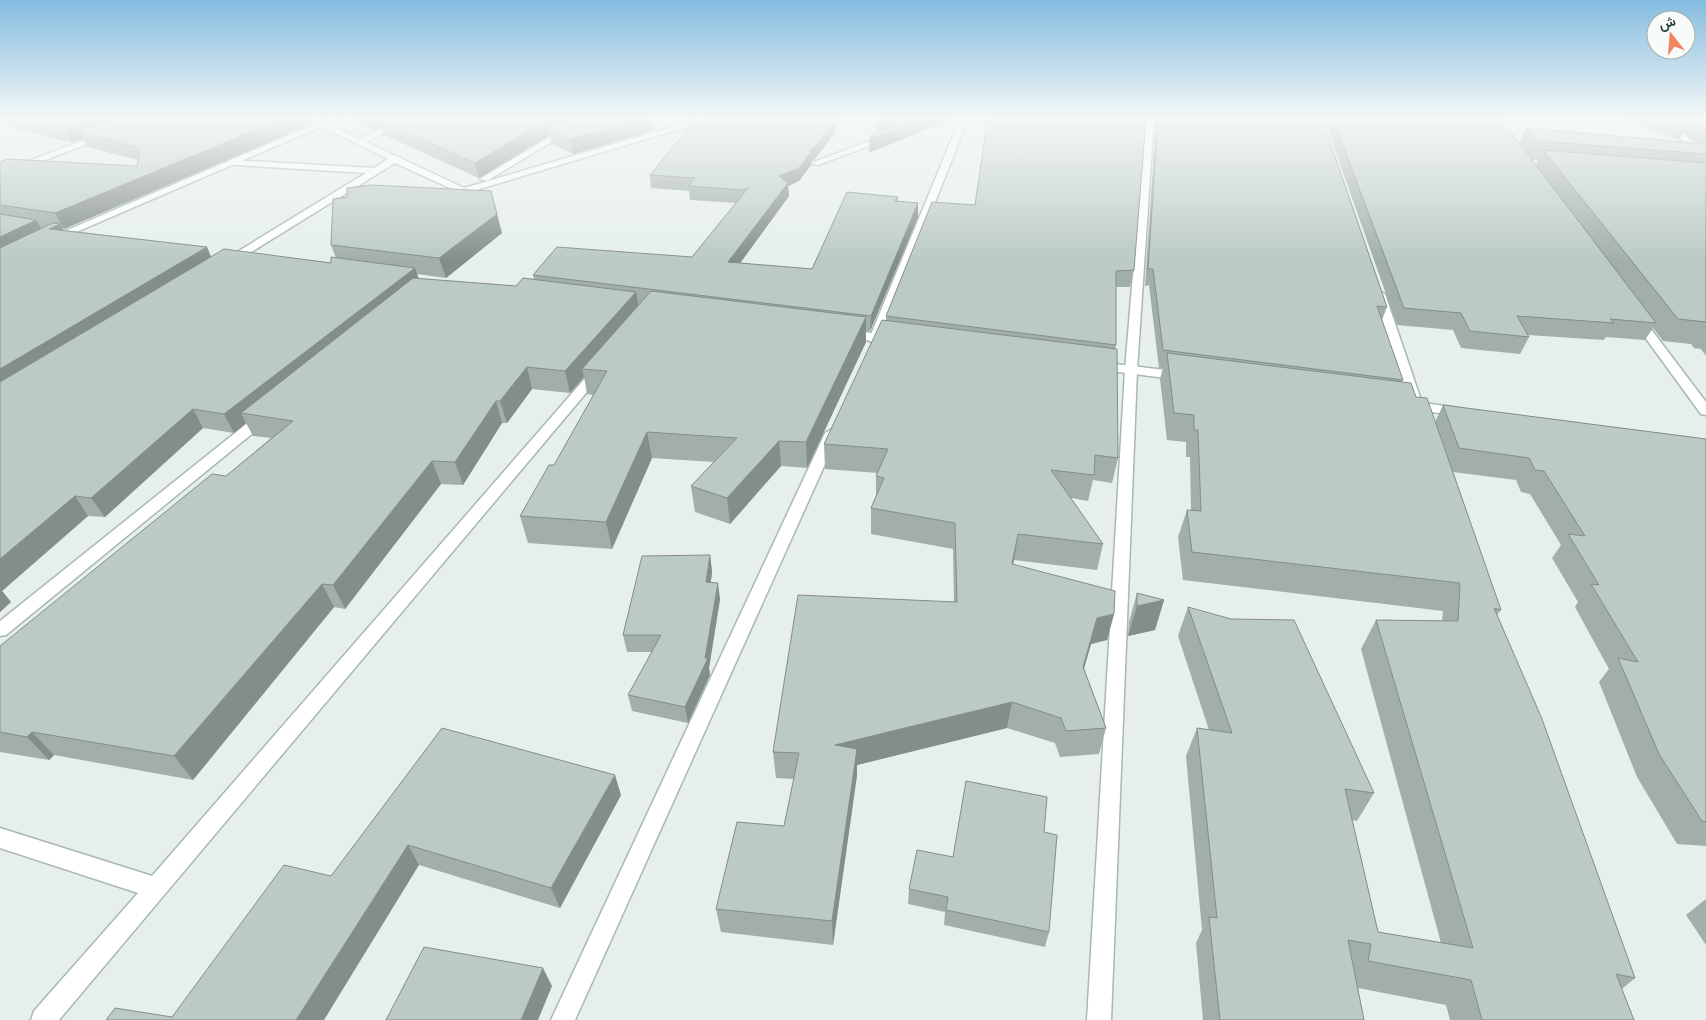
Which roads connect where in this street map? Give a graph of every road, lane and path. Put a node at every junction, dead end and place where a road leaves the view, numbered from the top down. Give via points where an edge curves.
1 (22, 167) edge
2 (223, 167) edge
3 (316, 167) edge
4 (382, 167) edge
5 (411, 167) edge
6 (504, 167) edge
7 (546, 167) edge
8 (945, 167) edge
9 (1146, 167) edge
10 (376, 170) junction
11 (0, 175) edge
12 (463, 191) junction
13 (92, 238) edge
14 (217, 255) edge
15 (236, 257) junction
16 (256, 260) edge
17 (220, 268) edge
18 (1372, 276) edge
19 (1630, 307) edge
20 (836, 333) edge
21 (876, 338) junction
22 (905, 341) edge
23 (612, 355) edge
24 (867, 355) edge
25 (1082, 364) edge
26 (1131, 370) junction
27 (1190, 377) edge
28 (1397, 403) edge
29 (277, 406) edge
30 (1416, 406) junction
31 (1706, 411) edge
32 (1474, 414) edge
33 (838, 418) edge
34 (1423, 424) edge
35 (0, 630) edge
36 (0, 838) edge
37 (156, 888) junction
38 (44, 1020) edge
39 (563, 1020) edge
40 (1099, 1020) edge

1 - 11 street
2 - 13 street via 58,235
3 - 10 street
4 - 10 street
5 - 12 street
6 - 12 street
7 - 12 street
8 - 21 street
9 - 26 street
10 - 15 street
14 - 15 street
15 - 16 street
15 - 17 street
18 - 30 street
19 - 31 street
20 - 21 street
21 - 22 street
21 - 24 street
23 - 37 street
25 - 26 street
26 - 27 street
26 - 40 street
28 - 30 street
29 - 35 street
30 - 32 street
30 - 34 street
33 - 39 street
36 - 37 street
37 - 38 street

